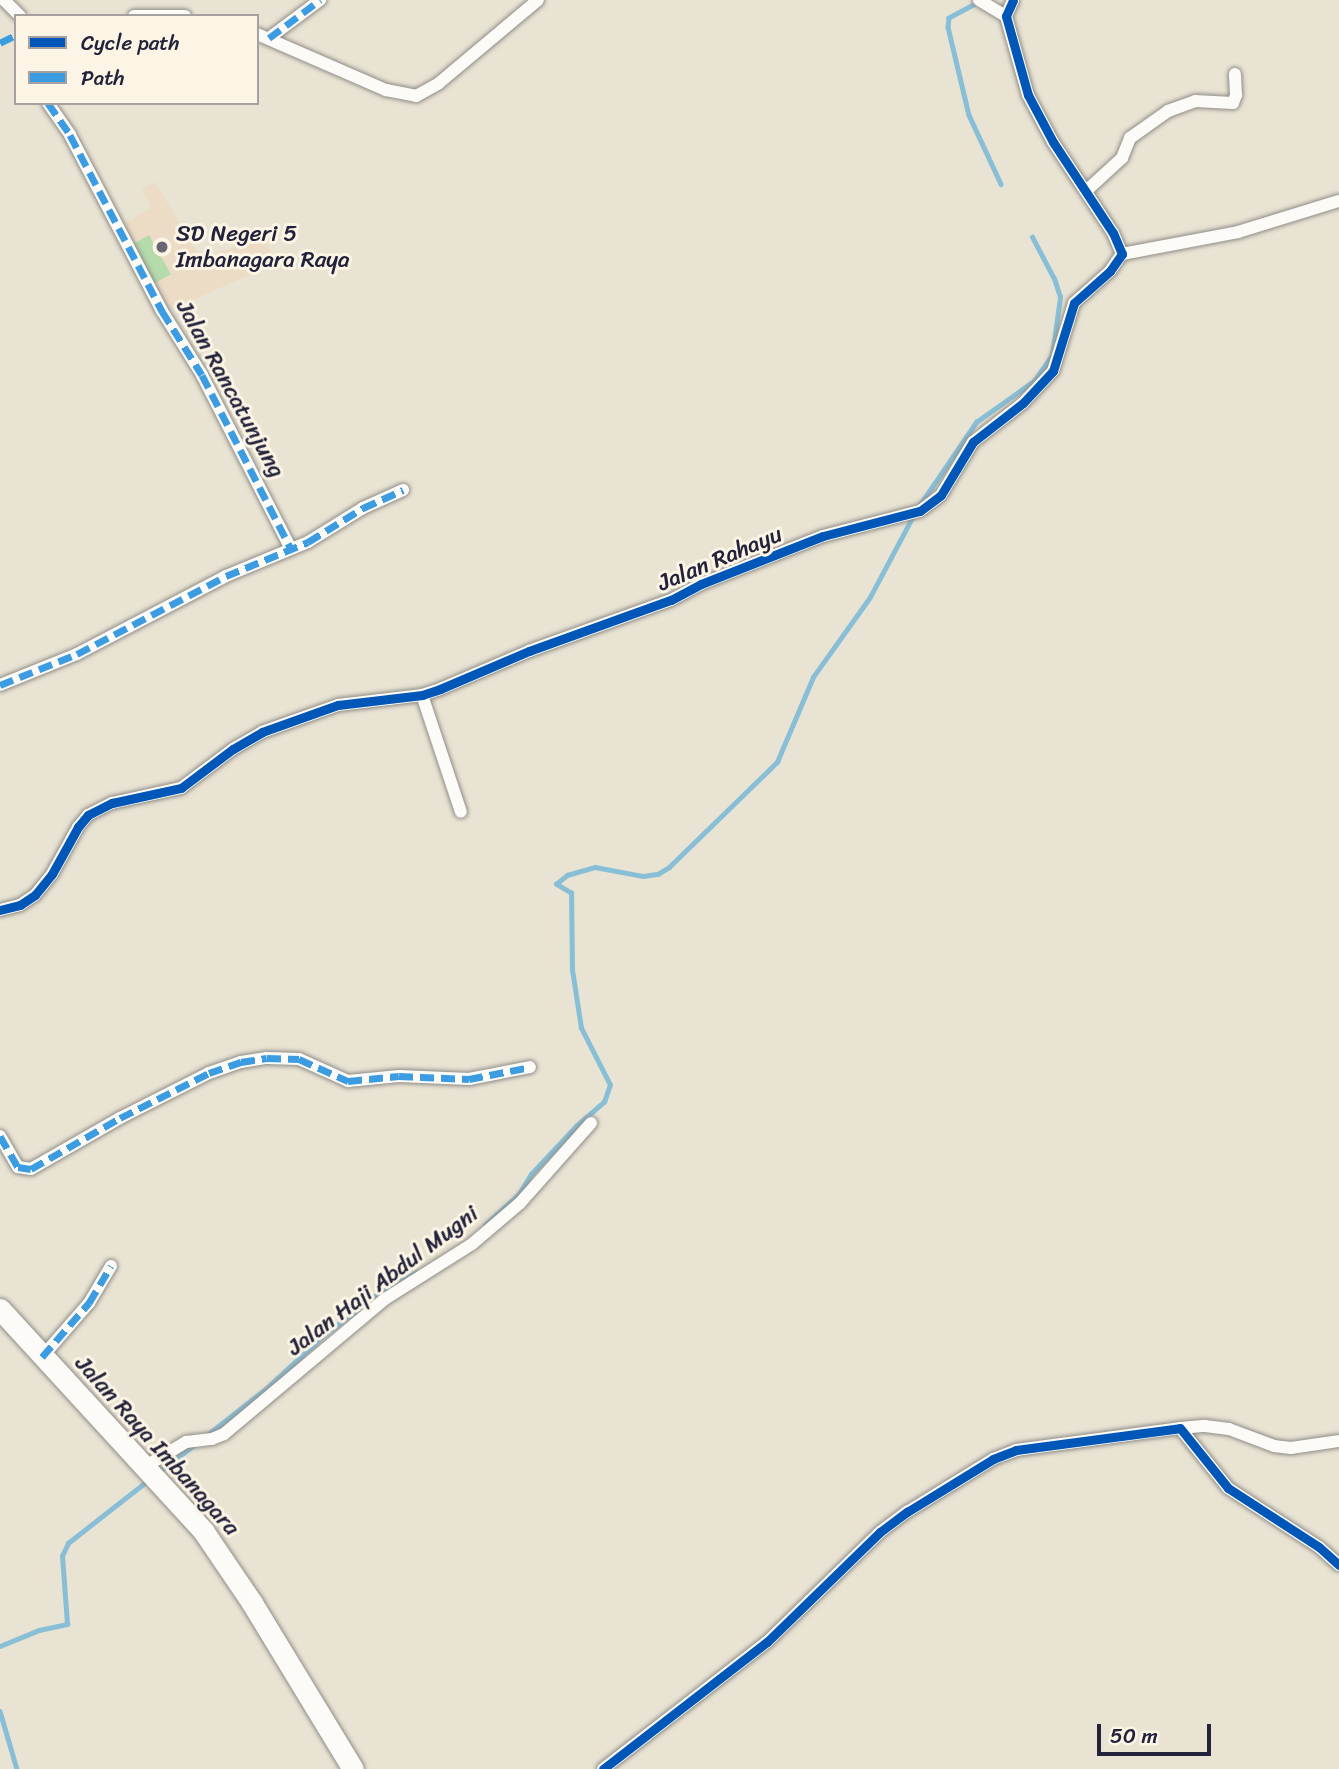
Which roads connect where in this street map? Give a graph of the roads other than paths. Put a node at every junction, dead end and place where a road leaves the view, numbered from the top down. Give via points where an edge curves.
1 (4, 0) edge
2 (320, 0) edge
3 (538, 0) edge
4 (1013, 0) edge
5 (982, 2) edge
6 (18, 14) edge
7 (1006, 16) junction
8 (263, 36) edge
9 (1236, 74) dead end
10 (49, 105) edge
11 (1086, 191) junction
12 (1339, 201) edge
13 (1122, 254) junction
14 (403, 490) dead end
15 (291, 549) junction
16 (0, 685) edge
17 (422, 695) junction
18 (461, 813) dead end
19 (0, 910) edge
20 (530, 1067) dead end
21 (591, 1123) dead end
22 (0, 1136) edge
23 (111, 1266) dead end
24 (0, 1309) edge
25 (42, 1357) junction
26 (1180, 1428) junction
27 (1339, 1441) edge
28 (152, 1473) junction
29 (1339, 1566) edge
30 (353, 1769) edge
31 (603, 1769) edge

1 - 6 street
2 - 8 street
3 - 8 street via 416,96 386,90
4 - 7 street
5 - 7 street
7 - 11 street via 1016,60 1039,120
9 - 11 street via 1233,103 1195,101 1168,111 1130,138 1122,158
10 - 15 street, Jalan Rancatunjung via 70,135 162,311 202,374
11 - 13 street
12 - 13 street via 1238,232
13 - 17 street, Jalan Rahayu via 1074,303 1053,371 1023,403 973,442 941,495 914,513 823,536
14 - 15 street
15 - 16 street via 226,576 77,654
17 - 18 street
17 - 19 street, Jalan Rahayu via 354,701 293,720 245,741 181,788 98,808 78,827 35,895
20 - 22 street via 470,1079 399,1076 348,1082 299,1059 267,1058 209,1073 31,1169 18,1167
21 - 28 street, Jalan Haji Abdul Mugni via 520,1203 472,1244 386,1299 224,1434 191,1440
23 - 25 street via 89,1303
24 - 25 highway, Jalan Raya Imbanagara
25 - 28 highway, Jalan Raya Imbanagara
26 - 27 street via 1229,1429 1291,1448
26 - 29 street via 1228,1488 1320,1547
26 - 31 street via 1040,1445 993,1459 880,1532 767,1642
28 - 30 highway, Jalan Raya Imbanagara via 204,1532 253,1603

